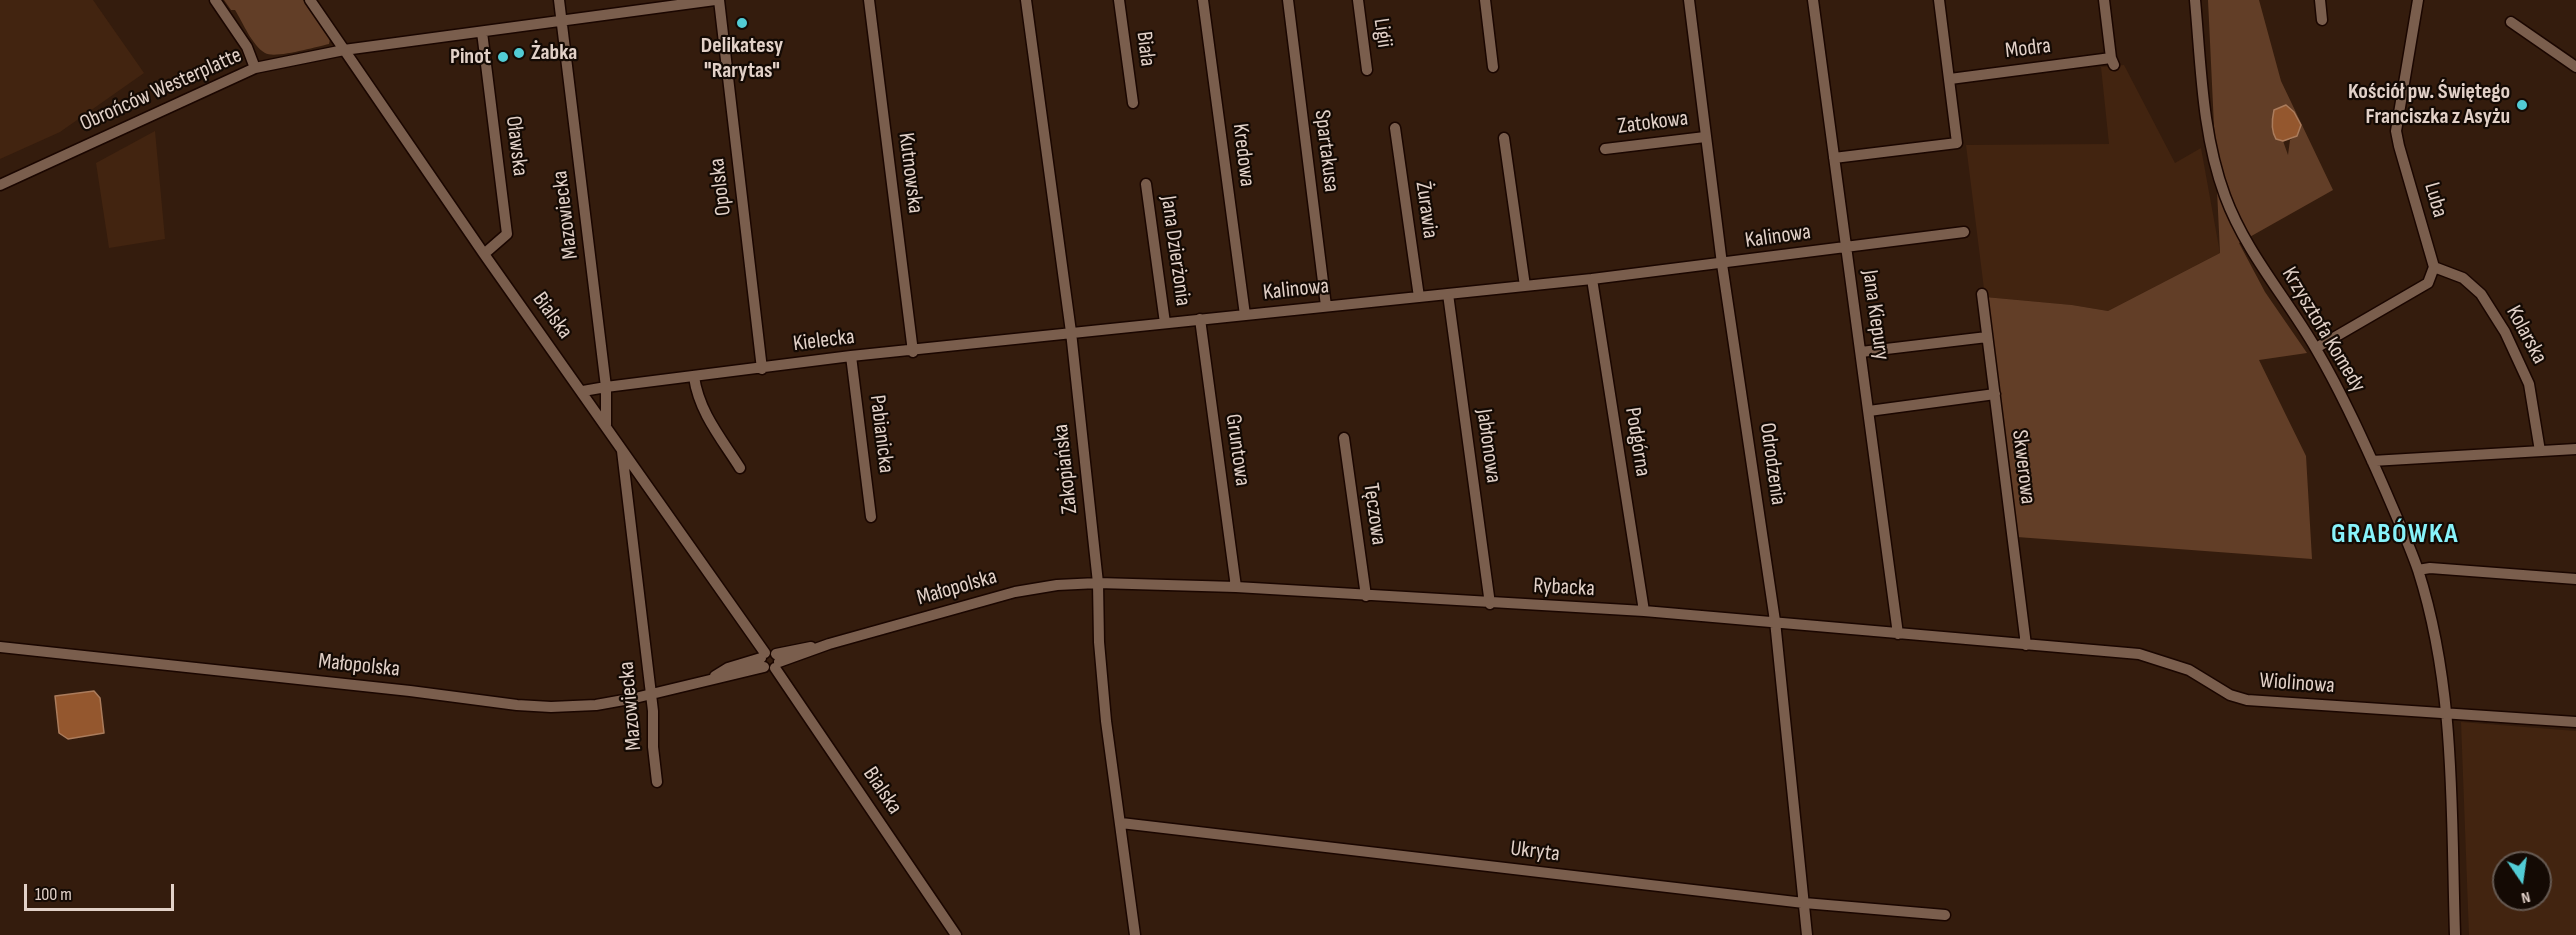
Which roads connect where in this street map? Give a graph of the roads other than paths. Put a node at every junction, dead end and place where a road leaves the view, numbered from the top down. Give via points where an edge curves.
1 (215, 0) edge
2 (310, 0) edge
3 (559, 0) edge
4 (717, 0) edge
5 (869, 0) edge
6 (1026, 0) edge
7 (1119, 0) edge
8 (1203, 0) edge
9 (1288, 0) edge
10 (1358, 0) edge
11 (1485, 0) edge
12 (1689, 0) edge
13 (1813, 0) edge
14 (1939, 0) edge
15 (2104, 0) edge
16 (2195, 0) edge
17 (2320, 0) edge
18 (2418, 0) edge
19 (669, 3) edge
20 (2322, 20) dead end
21 (562, 21) junction
22 (2511, 22) dead end
23 (482, 32) junction
24 (344, 50) junction
25 (1493, 67) dead end
26 (2576, 67) edge
27 (255, 68) junction
28 (1367, 70) dead end
29 (1950, 79) junction
30 (1133, 103) dead end
31 (1395, 128) dead end
32 (1705, 137) junction
33 (1504, 138) dead end
34 (1605, 149) dead end
35 (1834, 158) junction
36 (1146, 184) dead end
37 (0, 185) edge
38 (1964, 232) dead end
39 (1846, 247) junction
40 (484, 254) junction
41 (1722, 264) junction
42 (2434, 267) junction
43 (1592, 279) junction
44 (1525, 286) junction
45 (1448, 294) junction
46 (1982, 294) dead end
47 (1419, 297) junction
48 (1326, 306) junction
49 (1245, 315) junction
50 (1200, 319) junction
51 (1166, 323) junction
52 (1071, 332) junction
53 (1988, 337) junction
54 (2316, 348) junction
55 (913, 352) junction
56 (1861, 352) junction
57 (851, 356) junction
58 (762, 369) junction
59 (694, 377) junction
60 (606, 387) junction
61 (582, 392) junction
62 (1995, 394) junction
63 (1869, 411) junction
64 (606, 425) junction
65 (1344, 438) dead end
66 (622, 448) junction
67 (2576, 449) edge
68 (2540, 451) junction
69 (2372, 460) junction
70 (740, 468) dead end
71 (871, 517) dead end
72 (2418, 570) junction
73 (2576, 579) edge
74 (1098, 583) junction
75 (1236, 587) junction
76 (1365, 596) junction
77 (1490, 603) junction
78 (1644, 611) junction
79 (1775, 621) junction
80 (1898, 634) junction
81 (2026, 645) junction
82 (0, 647) edge
83 (770, 661) junction
84 (651, 694) junction
85 (2448, 712) junction
86 (2576, 722) edge
87 (657, 782) dead end
88 (1121, 823) junction
89 (1804, 903) junction
90 (1945, 915) dead end
91 (956, 935) edge
92 (1135, 935) edge
93 (1807, 935) edge
94 (2455, 935) edge

1 - 27 street via 247,47
2 - 24 street, Bialska
3 - 21 street, Mazowiecka
4 - 19 street, Obrońców Westerplatte
4 - 58 street, Opolska
5 - 55 street, Kutnowska
6 - 52 street, Zakopiańska
7 - 30 street, Biała
8 - 49 street, Kredowa
9 - 48 street, Spartakusa
10 - 28 street, Ligii
11 - 25 street
12 - 32 street, Odrodzenia
13 - 35 street, Jana Kiepury
14 - 29 street
15 - 29 street, Modra via 2112,62
16 - 54 street, Krzysztofa Komedy via 2208,138 2224,194 2247,244
17 - 20 street
18 - 42 street, Luba via 2396,131
19 - 21 street, Obrońców Westerplatte
21 - 23 street, Obrońców Westerplatte
21 - 60 street, Mazowiecka
22 - 26 street
23 - 24 street, Obrońców Westerplatte
23 - 40 street, Oławska via 507,234
24 - 27 street, Obrońców Westerplatte
24 - 40 street, Bialska
27 - 37 street, Obrońców Westerplatte
29 - 35 street via 1957,143
31 - 47 street, Żurawia
32 - 34 street, Zatokowa
32 - 41 street, Odrodzenia
33 - 44 street
35 - 39 street, Jana Kiepury
36 - 51 street, Jana Dzierżonia
38 - 39 street, Kalinowa
39 - 41 street, Kalinowa
39 - 56 street, Jana Kiepury
40 - 61 street, Bialska
41 - 43 street, Kalinowa
41 - 79 street, Odrodzenia
42 - 54 street via 2428,283
42 - 68 street, Kolarska via 2463,278 2481,294 2505,332 2529,384
43 - 44 street, Kalinowa
43 - 78 street, Podgórna
44 - 45 street, Kalinowa
45 - 47 street, Kalinowa
45 - 77 street, Jabłonowa
46 - 53 street, Skwerowa
47 - 48 street, Kalinowa
48 - 49 street, Kalinowa
49 - 50 street, Kalinowa
50 - 51 street, Kalinowa
50 - 75 street, Gruntowa
51 - 52 street, Kalinowa
52 - 55 street, Kielecka
52 - 74 street, Zakopiańska
53 - 56 street
53 - 62 street, Skwerowa
54 - 69 street, Krzysztofa Komedy
55 - 57 street, Kielecka
56 - 63 street, Jana Kiepury
57 - 58 street, Kielecka
57 - 71 street, Pabianicka
58 - 59 street, Kielecka
59 - 60 street, Kielecka
59 - 70 street via 704,413
60 - 61 street, Kielecka
60 - 64 street, Mazowiecka
61 - 64 street, Bialska
62 - 63 street
62 - 81 street, Skwerowa
63 - 80 street, Jana Kiepury
64 - 66 street, Bialska
65 - 76 street, Tęczowa
66 - 83 street, Bialska
66 - 84 street, Mazowiecka
67 - 68 street
68 - 69 street
69 - 72 street, Krzysztofa Komedy
72 - 73 street
72 - 85 street, Krzysztofa Komedy via 2440,657
74 - 75 street, Rybacka
74 - 83 street, Małopolska via 1015,592
74 - 88 street, Zakopiańska via 1106,721
75 - 76 street, Rybacka
76 - 77 street, Rybacka
77 - 78 street, Rybacka
78 - 79 street, Rybacka
79 - 80 street, Rybacka
79 - 89 street, Odrodzenia
80 - 81 street, Rybacka
81 - 85 street, Wiolinowa via 2149,657 2189,670 2230,695 2247,700
82 - 84 street, Małopolska via 517,705 596,705
83 - 84 street, Małopolska via 741,674
83 - 91 street, Bialska
84 - 87 street, Mazowiecka
85 - 86 street, Wiolinowa
85 - 94 street, Krzysztofa Komedy
88 - 89 street, Ukryta
88 - 92 street, Zakopiańska
89 - 90 street, Ukryta
89 - 93 street, Odrodzenia

